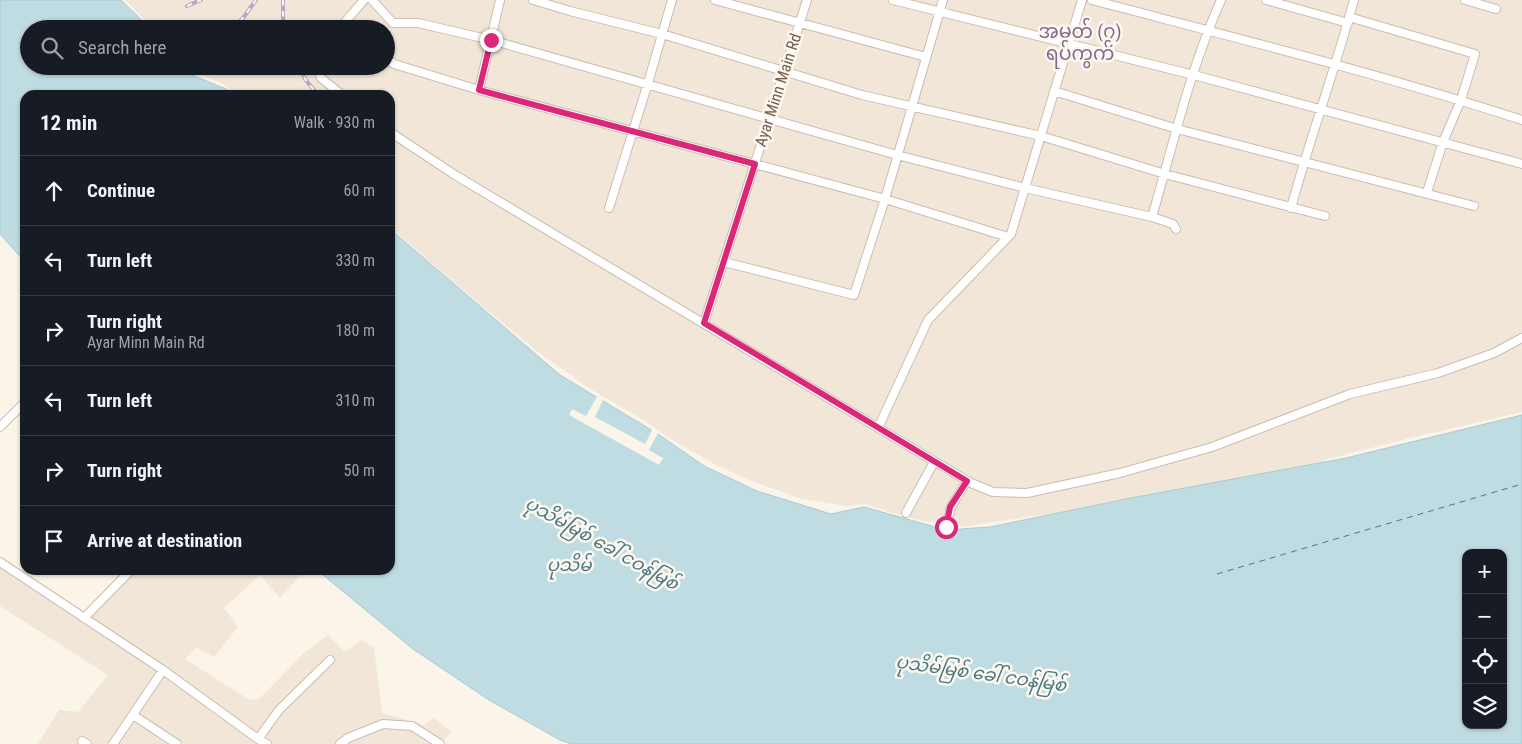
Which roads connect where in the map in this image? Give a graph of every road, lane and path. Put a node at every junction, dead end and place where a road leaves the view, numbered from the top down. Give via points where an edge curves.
1 (364, 0) edge
2 (372, 0) edge
3 (500, 0) edge
4 (533, 0) edge
5 (672, 0) edge
6 (715, 0) edge
7 (807, 0) edge
8 (894, 0) edge
9 (943, 0) edge
10 (1082, 0) edge
11 (1092, 0) edge
12 (1221, 0) edge
13 (1266, 0) edge
14 (1354, 0) edge
15 (1465, 0) edge
16 (1496, 9) dead end
17 (939, 12) junction
18 (347, 20) edge
19 (390, 20) edge
20 (1349, 20) junction
21 (800, 23) junction
22 (395, 24) edge
23 (1208, 30) junction
24 (662, 34) junction
25 (491, 40) junction
26 (1069, 44) junction
27 (926, 57) junction
28 (395, 64) edge
29 (1336, 64) junction
30 (784, 72) junction
31 (320, 75) edge
32 (1194, 75) junction
33 (648, 83) junction
34 (336, 90) edge
35 (479, 90) junction
36 (1054, 91) junction
37 (1461, 100) junction
38 (912, 107) junction
39 (1320, 110) junction
40 (769, 119) junction
41 (1522, 120) edge
42 (1177, 129) junction
43 (633, 131) junction
44 (395, 135) edge
45 (1041, 136) junction
46 (1443, 142) junction
47 (897, 155) junction
48 (1303, 162) junction
49 (755, 164) junction
50 (1522, 164) edge
51 (1164, 174) junction
52 (1025, 188) junction
53 (1428, 189) dead end
54 (885, 199) junction
55 (1474, 206) dead end
56 (609, 208) dead end
57 (1291, 208) junction
58 (1325, 216) dead end
59 (1152, 217) junction
60 (1176, 230) dead end
61 (1008, 237) junction
62 (724, 262) junction
63 (704, 323) junction
64 (1522, 338) edge
65 (20, 407) edge
66 (0, 427) edge
67 (878, 428) junction
68 (934, 462) junction
69 (967, 481) junction
70 (906, 512) dead end
71 (946, 527) dead end
72 (0, 562) edge
73 (126, 575) edge
74 (84, 618) junction
75 (330, 660) dead end
76 (163, 670) junction
77 (133, 715) junction
78 (258, 739) junction
79 (113, 744) edge
80 (177, 744) edge
81 (267, 744) edge
82 (340, 744) edge
83 (440, 744) edge

1 - 18 street
2 - 19 street
3 - 25 street
4 - 24 street
5 - 24 street
6 - 21 street
7 - 21 street, Ayar Minn Main Rd
8 - 17 street
9 - 17 street
10 - 26 street
11 - 23 street
12 - 23 street
13 - 20 street
14 - 20 street
15 - 16 street
17 - 26 street
17 - 27 street
20 - 29 street
20 - 37 street via 1474,54
21 - 27 street
21 - 30 street, Ayar Minn Main Rd
22 - 25 street via 418,23
23 - 29 street
23 - 32 street
24 - 30 street
24 - 33 street
25 - 33 street
25 - 35 street
26 - 32 street
26 - 36 street
27 - 38 street
28 - 35 street
29 - 37 street
29 - 39 street
30 - 38 street
30 - 40 street, Ayar Minn Main Rd
31 - 34 street
32 - 39 street
32 - 42 street
33 - 40 street
33 - 43 street
35 - 43 street
36 - 42 street
36 - 45 street
37 - 41 street
37 - 46 street
38 - 45 street
38 - 47 street
39 - 46 street
39 - 48 street
40 - 47 street
40 - 49 street, Ayar Minn Main Rd
42 - 48 street
42 - 51 street
43 - 49 street
43 - 56 street
44 - 63 street via 455,175
45 - 51 street
45 - 52 street
46 - 50 street
46 - 53 street
47 - 52 street
47 - 54 street
48 - 55 street
48 - 57 street
49 - 54 street
49 - 62 street, Ayar Minn Main Rd
51 - 57 street
51 - 59 street
52 - 59 street
52 - 61 street
54 - 61 street
54 - 62 street via 854,295
57 - 58 street
59 - 60 street via 1173,224
61 - 67 street via 928,320
62 - 63 street, Ayar Minn Main Rd
63 - 67 street
64 - 69 street via 1494,353 1438,373 1350,394 1212,447 1120,473 1027,493 993,492
65 - 66 street
67 - 68 street
68 - 69 street
68 - 70 street
69 - 71 street via 950,507
72 - 74 street
73 - 74 street
74 - 76 street
75 - 78 street via 279,710
76 - 77 street
76 - 78 street
77 - 79 street
77 - 80 street
78 - 81 street
82 - 83 street via 383,724 412,726

